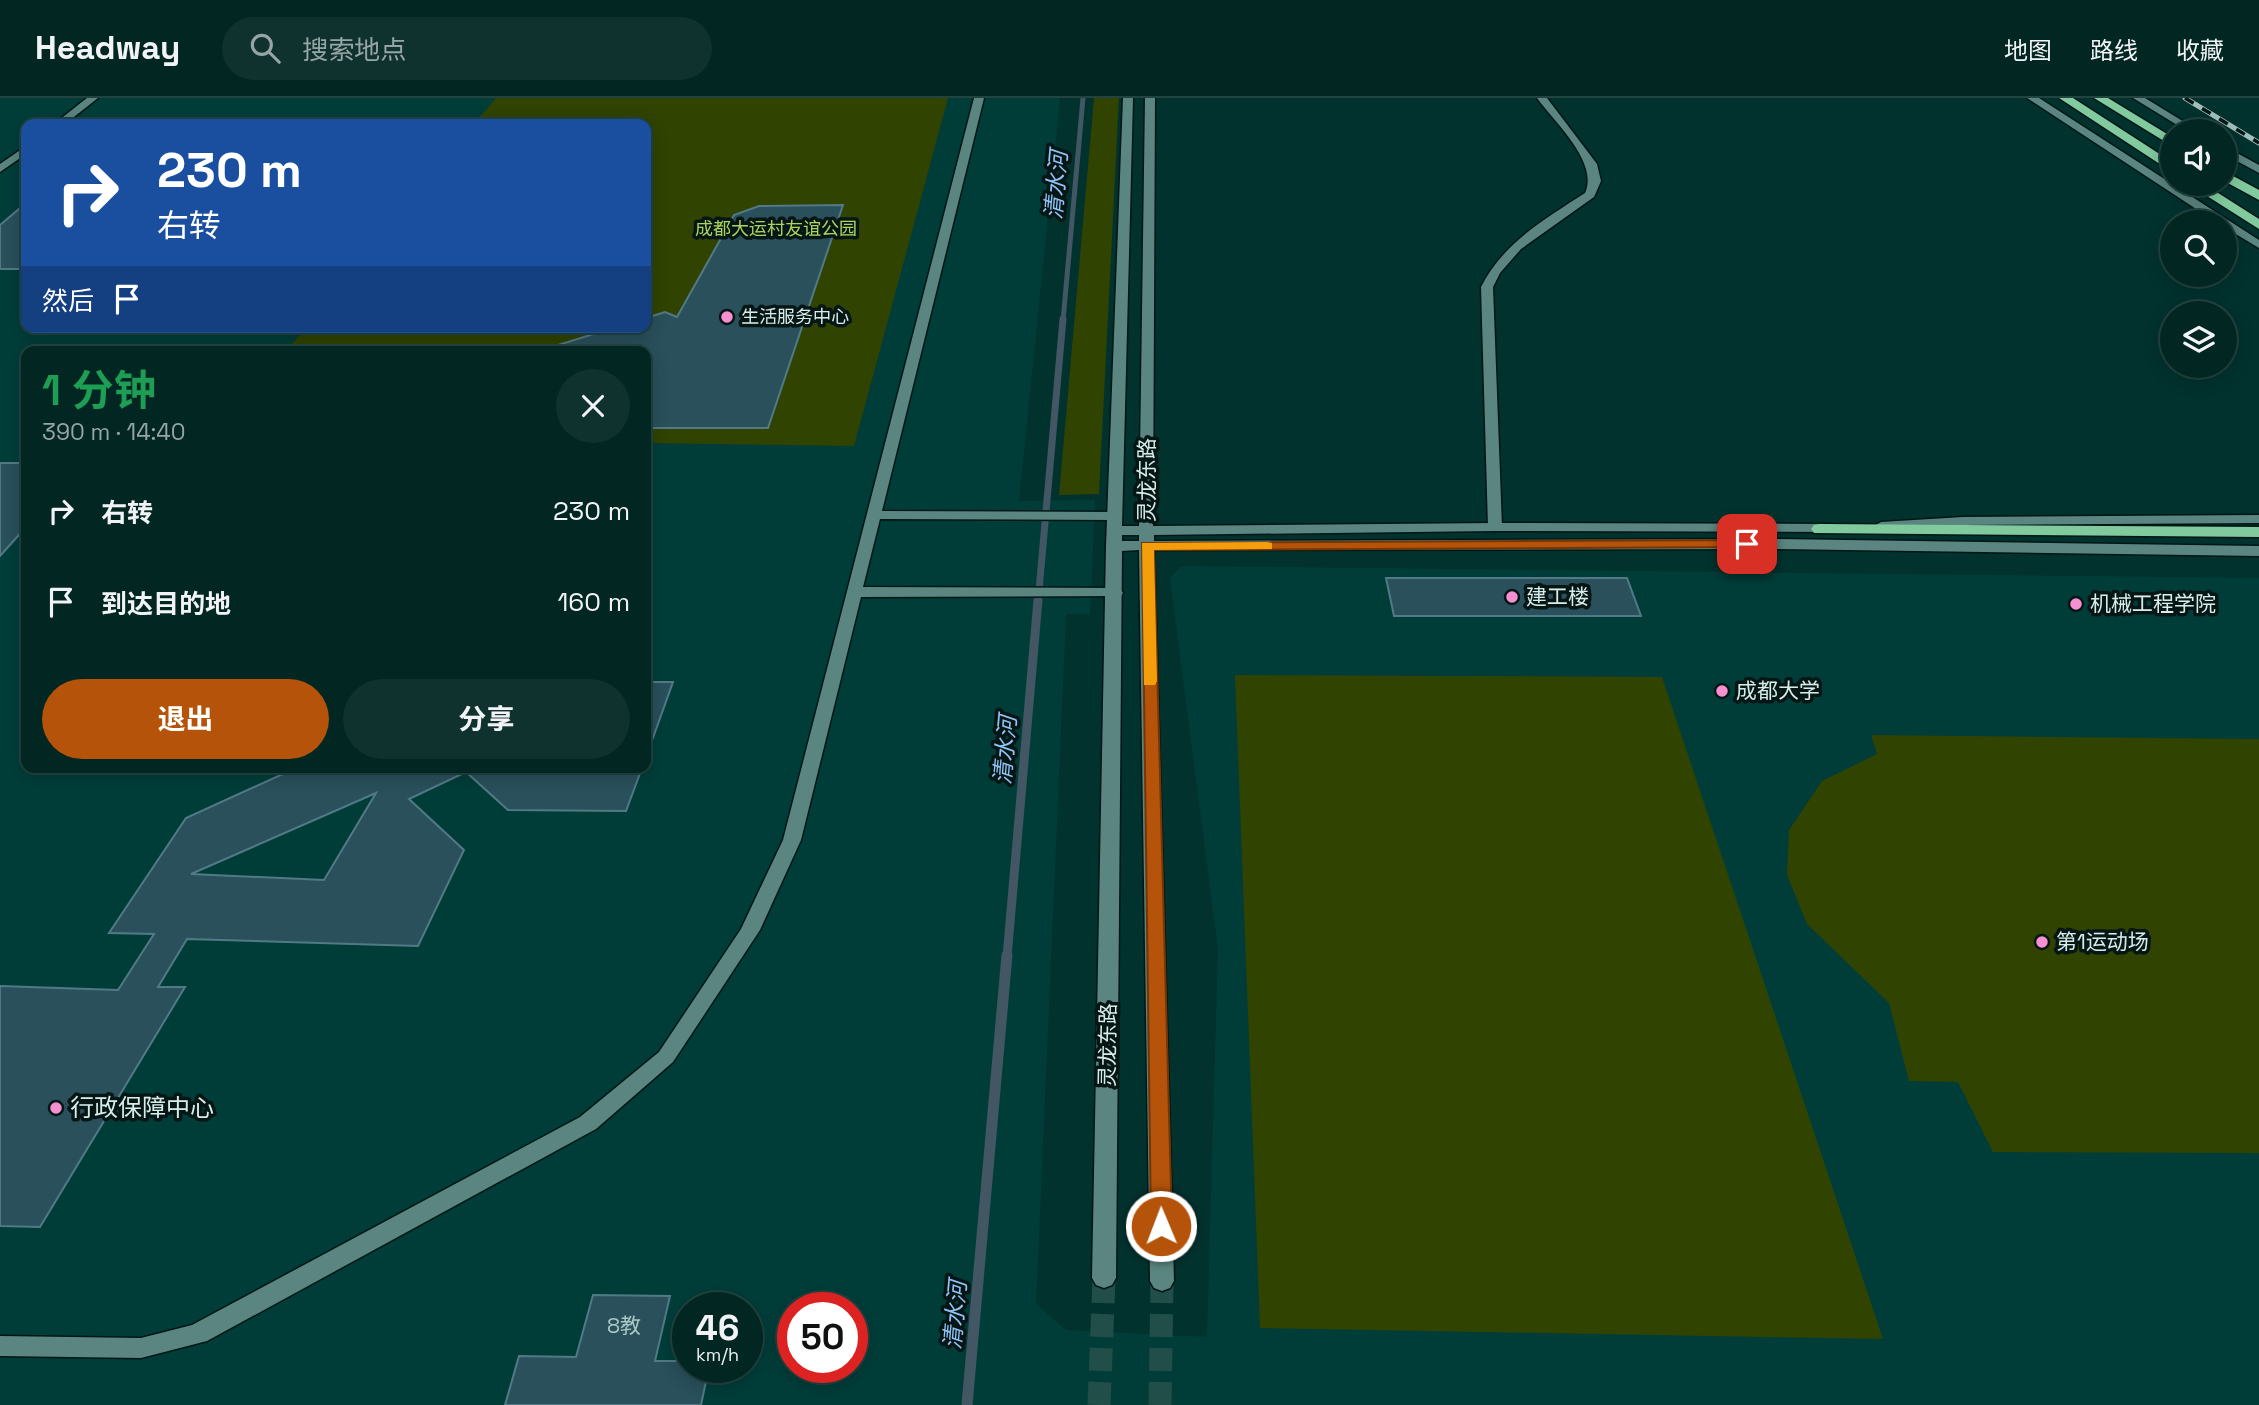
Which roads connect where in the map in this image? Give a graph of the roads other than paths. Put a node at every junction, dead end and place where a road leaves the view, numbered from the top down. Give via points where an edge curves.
1 (93, 98) edge
2 (979, 98) edge
3 (1128, 98) edge
4 (1150, 98) edge
5 (1542, 98) edge
6 (2032, 98) edge
7 (2065, 98) edge
8 (2099, 98) edge
9 (2138, 98) edge
10 (66, 119) edge
11 (2174, 119) edge
12 (2160, 135) edge
13 (21, 153) edge
14 (2237, 157) edge
15 (2160, 160) edge
16 (0, 169) edge
17 (2259, 170) edge
18 (2237, 183) edge
19 (2214, 196) edge
20 (2259, 196) edge
21 (2259, 225) edge
22 (2259, 245) edge
23 (873, 515) junction
24 (2259, 519) edge
25 (1495, 527) junction
26 (1819, 529) junction
27 (1115, 531) junction
28 (2259, 532) edge
29 (1147, 538) junction
30 (2259, 551) edge
31 (854, 592) junction
32 (1115, 593) junction
33 (1104, 1278) tunnel mouth
34 (1163, 1281) tunnel mouth
35 (0, 1346) edge

1 - 10 street
2 - 23 street
3 - 27 street, 灵龙东路
4 - 29 street, 灵龙东路
5 - 25 street via 1592,164 1596,181 1590,195 1504,257 1487,287
6 - 22 street
7 - 15 highway
8 - 12 highway
9 - 11 street
13 - 16 street
14 - 17 street
18 - 20 highway
19 - 21 highway
23 - 27 street via 1081,516
23 - 31 street
24 - 26 street via 1963,522
25 - 26 street
25 - 29 street
26 - 28 highway
27 - 29 street
27 - 32 street, 灵龙东路
29 - 30 street
29 - 34 street, 灵龙东路
31 - 32 street
31 - 35 street via 792,840 750,930 666,1057 587,1123 198,1334 141,1348
32 - 33 street, 灵龙东路

